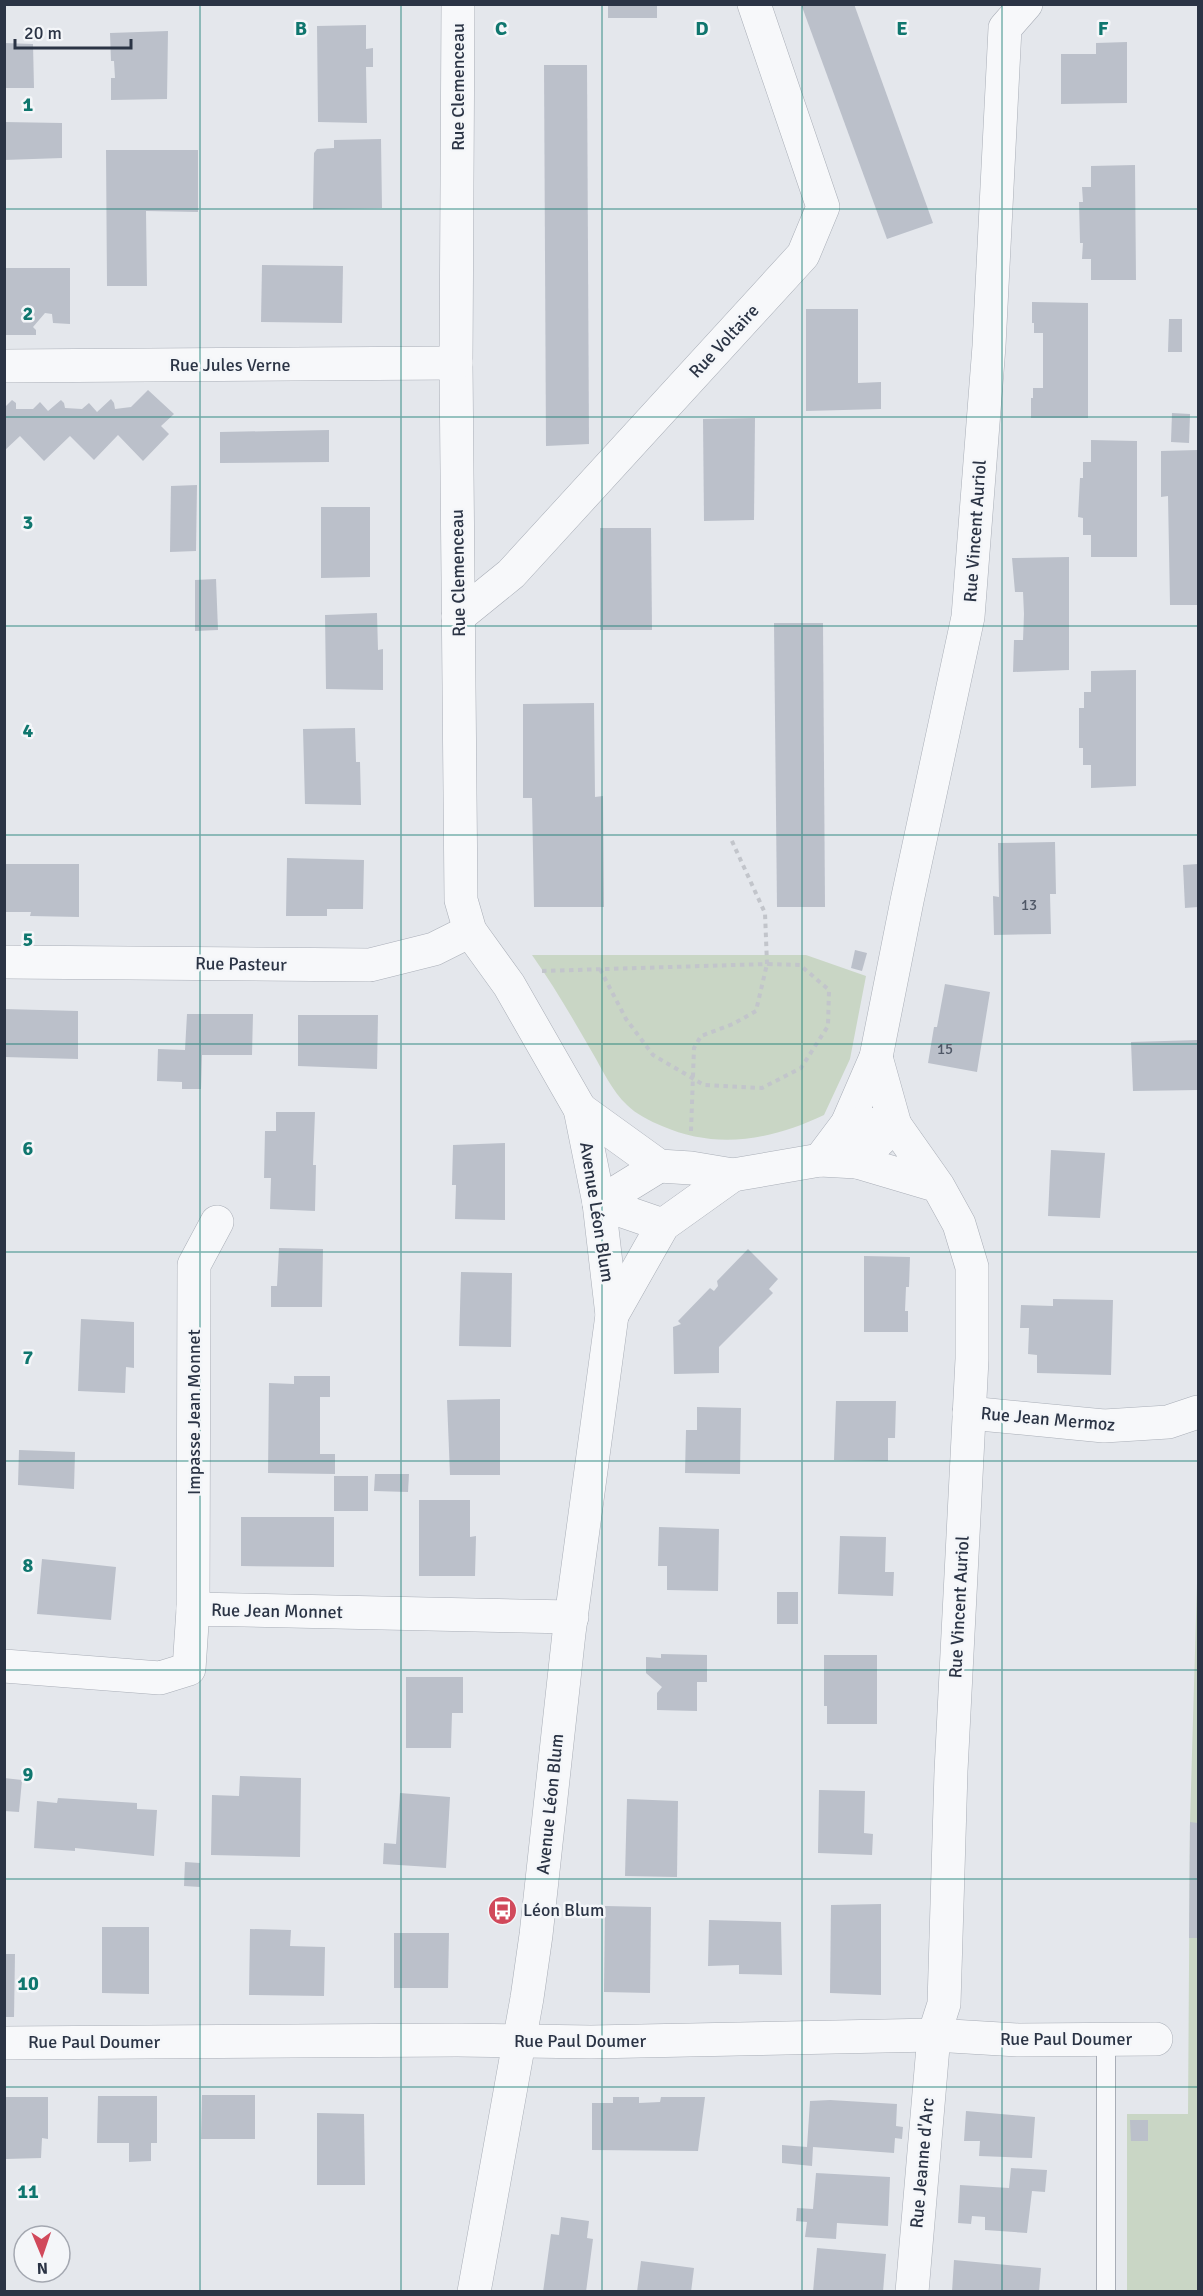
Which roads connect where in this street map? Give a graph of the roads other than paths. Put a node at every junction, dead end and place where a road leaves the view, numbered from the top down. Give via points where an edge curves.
1 (458, 4) edge
2 (754, 4) edge
3 (1026, 4) edge
4 (456, 363) junction
5 (4, 366) edge
6 (458, 617) junction
7 (470, 931) junction
8 (4, 962) edge
9 (876, 1057) junction
10 (580, 1109) junction
11 (847, 1124) junction
12 (895, 1125) junction
13 (820, 1160) junction
14 (857, 1162) junction
15 (659, 1166) junction
16 (733, 1175) junction
17 (938, 1186) junction
18 (599, 1203) junction
19 (217, 1222) dead end
20 (663, 1225) junction
21 (612, 1315) junction
22 (1198, 1412) edge
23 (969, 1413) junction
24 (193, 1609) junction
25 (572, 1617) junction
26 (4, 1666) edge
27 (934, 2035) junction
28 (1106, 2039) junction
29 (1156, 2039) dead end
30 (520, 2041) junction
31 (4, 2043) edge
32 (474, 2292) edge
33 (912, 2292) edge
34 (1106, 2292) edge

1 - 4 street, Rue Clemenceau
2 - 6 street, Rue Voltaire via 823,207 803,255 511,573
3 - 9 street, Rue Vincent Auriol via 1005,28 989,346 968,617
4 - 5 street, Rue Jules Verne
4 - 6 street, Rue Clemenceau
6 - 7 street, Rue Clemenceau via 461,900
7 - 8 street, Rue Pasteur via 434,949 370,965
7 - 10 street, Rue Clemenceau via 509,985
9 - 11 street, Rue Vincent Auriol
9 - 12 street, Rue Vincent Auriol
10 - 15 street
10 - 18 street, Avenue Léon Blum
11 - 12 street
11 - 13 street, Rue Vincent Auriol
11 - 14 street
12 - 14 street
12 - 17 street, Rue Vincent Auriol
13 - 14 street
13 - 16 street
14 - 17 street
15 - 16 street
15 - 18 street
15 - 20 street
16 - 20 street, Avenue Léon Blum
17 - 23 street, Rue Vincent Auriol via 959,1224 972,1268
18 - 20 street
18 - 21 street, Avenue Léon Blum
19 - 24 street, Impasse Jean Monnet via 194,1265
20 - 21 street, Avenue Léon Blum
21 - 25 street, Avenue Léon Blum
22 - 23 street, Rue Jean Mermoz via 1168,1422 1104,1426
23 - 27 street, Rue Vincent Auriol via 944,2004
24 - 25 street, Rue Jean Monnet
24 - 26 street, Rue Jean Monnet via 189,1669 160,1678
25 - 30 street, Avenue Léon Blum
27 - 28 street, Rue Paul Doumer via 1018,2040
27 - 30 street, Rue Paul Doumer
27 - 33 street, Rue Jeanne d'Arc
28 - 29 street, Rue Paul Doumer
28 - 34 lane
30 - 31 street, Rue Paul Doumer
30 - 32 street, Avenue Léon Blum

